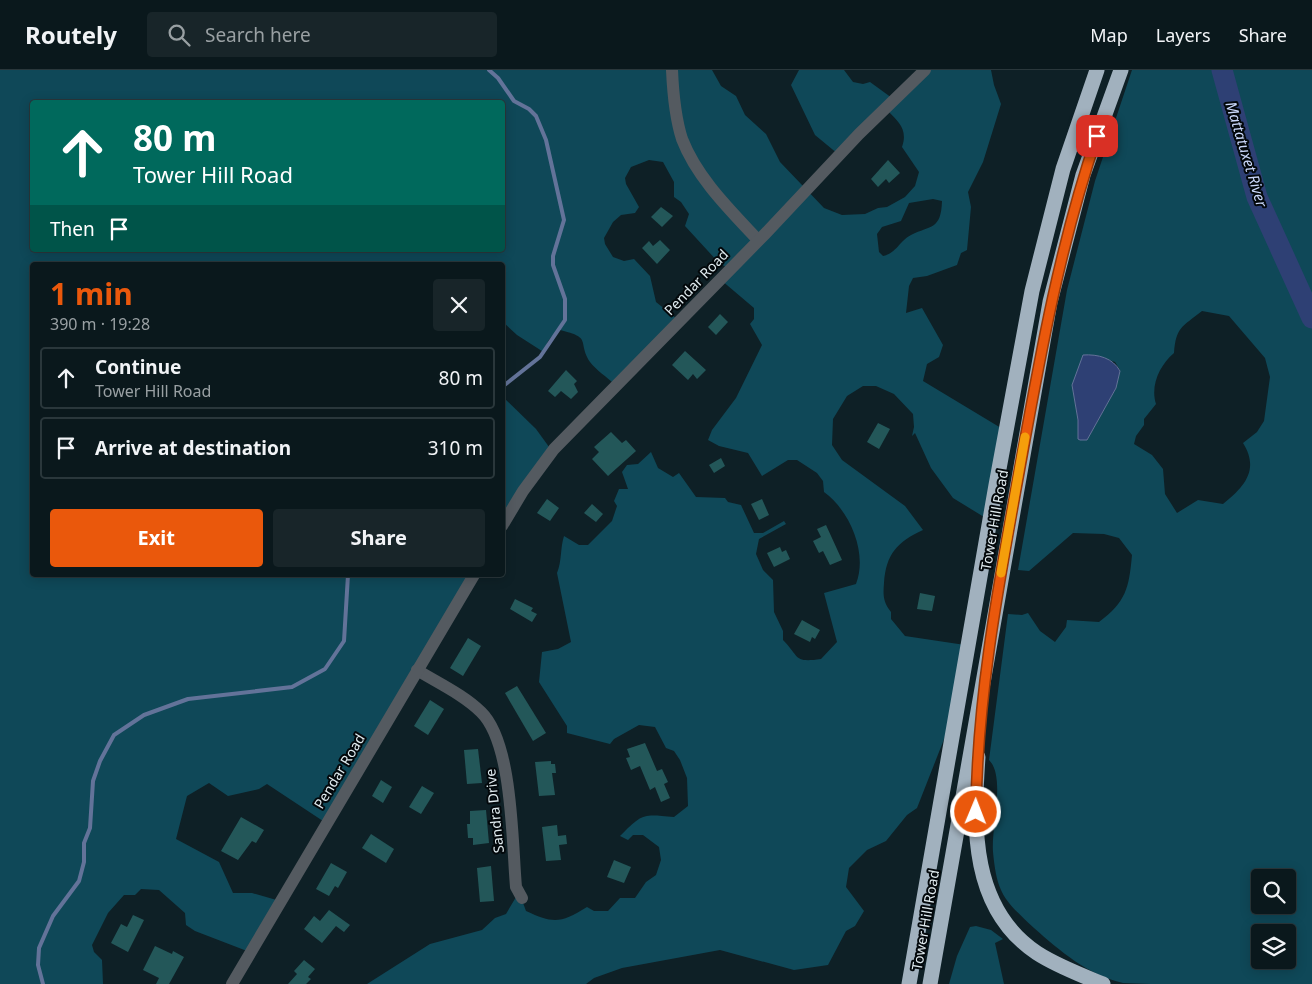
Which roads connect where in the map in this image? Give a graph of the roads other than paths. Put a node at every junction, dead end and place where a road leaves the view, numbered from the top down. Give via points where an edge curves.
1 (672, 70) edge
2 (925, 70) edge
3 (1097, 70) edge
4 (1121, 70) edge
5 (758, 240) junction
6 (505, 521) edge
7 (473, 577) edge
8 (986, 665) junction
9 (417, 670) junction
10 (522, 898) dead end
11 (232, 984) edge
12 (909, 984) edge
13 (930, 984) edge
14 (1103, 984) edge

1 - 5 street via 673,96 690,155 717,195
2 - 5 street, Pendar Road via 888,104
3 - 12 highway, Tower Hill Road via 1063,169 1032,291
4 - 8 highway, Tower Hill Road via 1083,175 1060,260 1038,362
5 - 6 street, Pendar Road via 554,449 523,490
7 - 9 street, Pendar Road
8 - 13 highway, Tower Hill Road
8 - 14 highway via 976,802 977,847 985,886 1004,921 1024,942 1047,959
9 - 10 street, Sandra Drive via 482,712 494,728 506,771 516,887
9 - 11 street, Pendar Road

